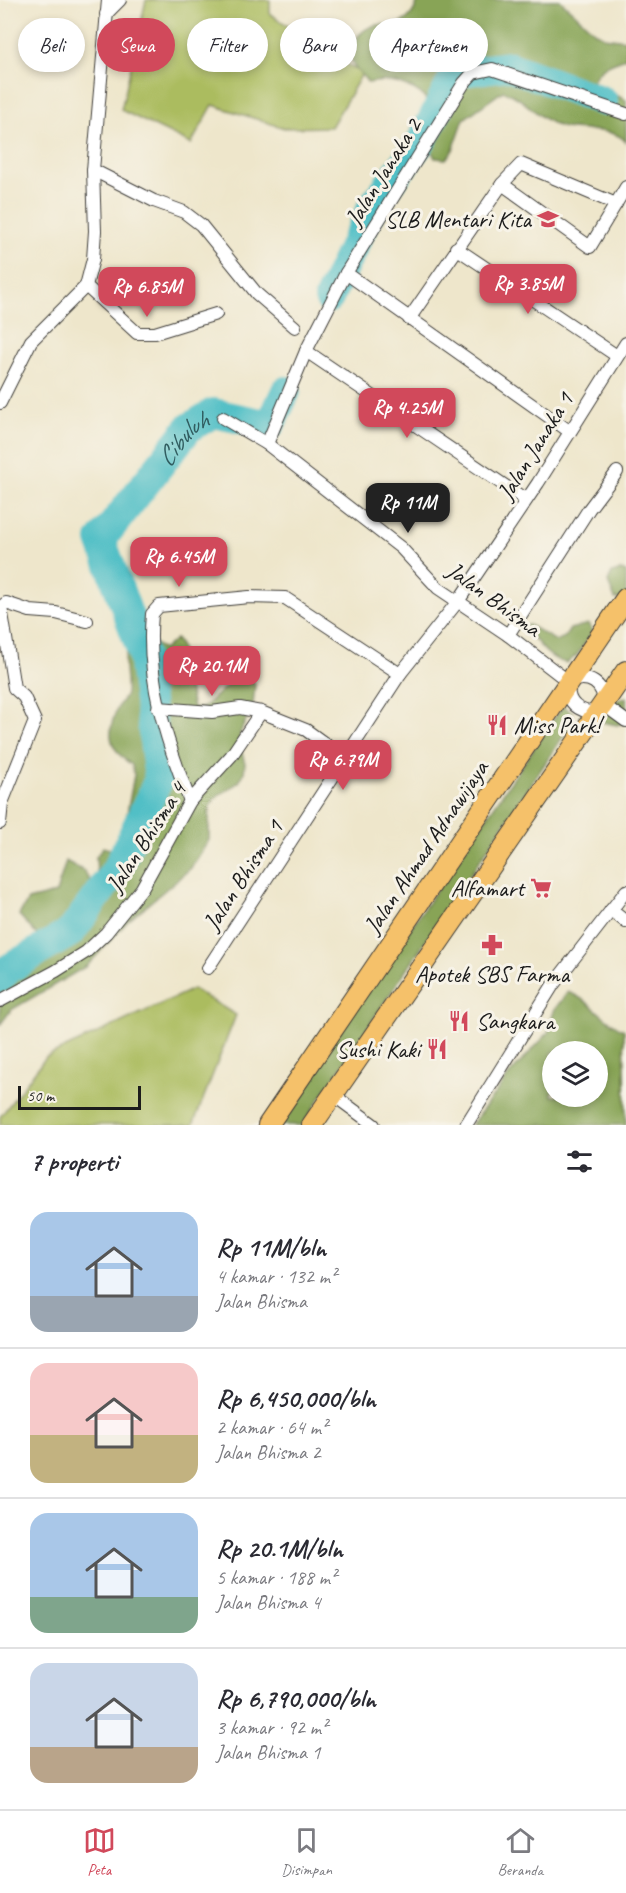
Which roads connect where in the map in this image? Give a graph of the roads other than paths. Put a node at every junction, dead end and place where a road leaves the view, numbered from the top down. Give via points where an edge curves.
1 (108, 0) edge
2 (120, 0) edge
3 (106, 14) junction
4 (626, 114) edge
5 (93, 170) junction
6 (502, 184) junction
7 (626, 187) edge
8 (616, 204) junction
9 (456, 248) junction
10 (346, 273) junction
11 (86, 286) junction
12 (216, 314) dead end
13 (409, 319) junction
14 (295, 327) dead end
15 (626, 343) edge
16 (306, 351) junction
17 (617, 356) junction
18 (0, 403) edge
19 (223, 418) dead end
20 (569, 431) junction
21 (267, 444) junction
22 (616, 472) dead end
23 (526, 500) junction
24 (626, 598) edge
25 (459, 600) junction
26 (87, 621) dead end
27 (508, 635) junction
28 (626, 671) edge
29 (400, 674) junction
30 (569, 682) junction
31 (604, 705) junction
32 (158, 708) junction
33 (261, 712) junction
34 (626, 721) edge
35 (346, 759) junction
36 (190, 801) junction
37 (0, 823) edge
38 (626, 891) edge
39 (611, 910) junction
40 (626, 921) edge
41 (208, 968) dead end
42 (0, 1001) edge
43 (332, 1094) junction
44 (268, 1125) edge
45 (312, 1125) edge
46 (374, 1125) edge
47 (466, 1125) edge

1 - 3 street
2 - 3 street
3 - 5 street
4 - 10 street, Jalan Janaka 2 via 492,69 473,73
5 - 11 street via 95,231
5 - 14 street via 184,212 201,225 257,294
6 - 8 street via 521,164
6 - 8 street via 590,247
6 - 9 street
7 - 8 street
9 - 13 street
9 - 17 street
10 - 13 street
10 - 16 street, Jalan Janaka 2
11 - 12 street via 137,333 155,333
11 - 18 street via 31,341
13 - 20 street
15 - 17 street, Jalan Janaka 1
16 - 21 street, Jalan Janaka 2
16 - 23 street
17 - 20 street, Jalan Janaka 1
19 - 21 street, Jalan Bhisma
20 - 23 street, Jalan Janaka 1
21 - 25 street, Jalan Bhisma via 401,548 438,588
22 - 27 street
23 - 25 street, Jalan Janaka 1
24 - 30 main road, Jalan Ahmad Adnawijaya
25 - 27 street, Jalan Bhisma
25 - 29 street, Jalan Bhisma 1
26 - 37 street via 6,603 1,607 14,688 24,697 35,721 2,802
27 - 30 street, Jalan Bhisma
28 - 31 main road
29 - 32 street via 285,598 249,597 159,606 152,614 150,638
29 - 35 street, Jalan Bhisma 1
30 - 31 street via 595,682 604,696
30 - 31 street via 574,706 589,712
30 - 44 main road, Jalan Ahmad Adnawijaya
31 - 34 street
31 - 43 main road
32 - 33 street via 212,712 240,708
32 - 36 street
33 - 35 street via 306,730
33 - 36 street, Jalan Bhisma 4 via 231,756
35 - 41 street, Jalan Bhisma 1
36 - 42 street, Jalan Bhisma 4 via 142,888 106,933 86,952
38 - 39 street
39 - 40 street
39 - 47 street via 552,985
43 - 45 main road
43 - 46 street

